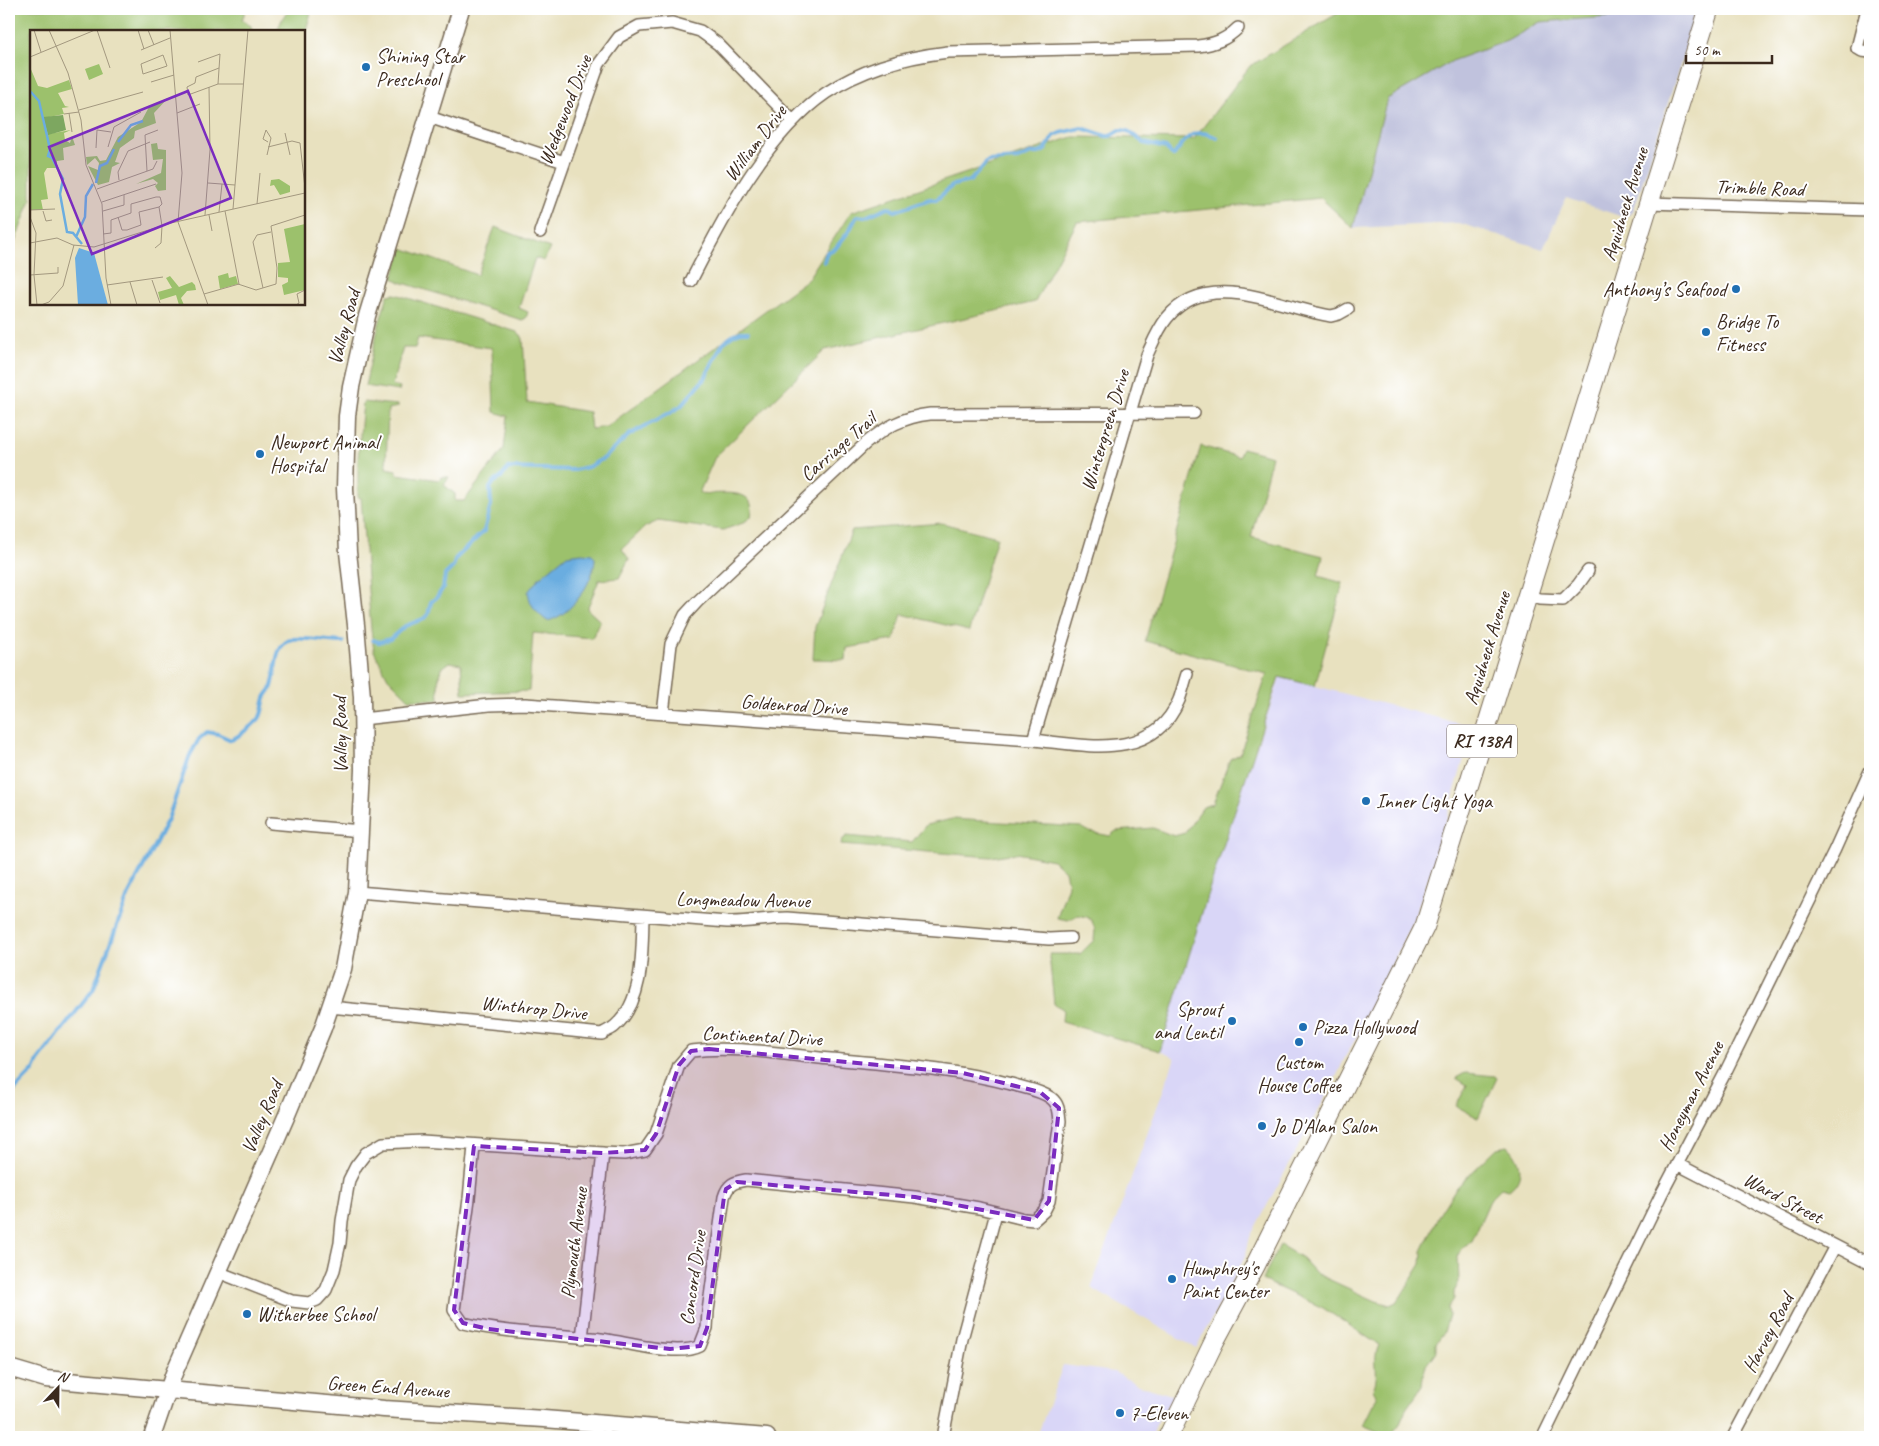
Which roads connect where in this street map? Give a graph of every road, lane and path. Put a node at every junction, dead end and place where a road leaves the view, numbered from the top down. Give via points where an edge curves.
1 (462, 9) edge
2 (1709, 9) edge
3 (1867, 9) edge
4 (1238, 28) dead end
5 (1870, 52) edge
6 (428, 117) junction
7 (793, 121) junction
8 (564, 162) junction
9 (1648, 203) junction
10 (1870, 210) edge
11 (540, 232) dead end
12 (691, 281) dead end
13 (1348, 309) dead end
14 (1194, 413) dead end
15 (1130, 414) junction
16 (1588, 571) dead end
17 (1527, 596) junction
18 (1187, 674) dead end
19 (662, 714) junction
20 (362, 719) junction
21 (1033, 740) junction
22 (1870, 771) edge
23 (271, 822) dead end
24 (361, 831) junction
25 (357, 892) junction
26 (643, 916) junction
27 (1070, 938) dead end
28 (330, 1007) junction
29 (474, 1146) junction
30 (603, 1153) junction
31 (1677, 1164) junction
32 (996, 1213) junction
33 (1835, 1246) junction
34 (1870, 1264) edge
35 (218, 1272) junction
36 (582, 1338) junction
37 (9, 1368) edge
38 (168, 1390) junction
39 (152, 1437) edge
40 (767, 1437) edge
41 (943, 1437) edge
42 (1168, 1437) edge
43 (1544, 1437) edge
44 (1734, 1437) edge

1 - 6 main road, Valley Road
2 - 9 main road, Aquidneck Avenue / RI 138A
3 - 5 street via 1857,48
4 - 7 street, William Drive via 1219,42 1198,46 977,50 918,56 872,69 839,85
6 - 8 street
6 - 20 main road, Valley Road via 367,316 350,387 345,488
7 - 8 street, Wedgewood Drive via 710,37 679,24 661,22 639,26 619,37 599,64
7 - 12 street, William Drive via 731,208
8 - 11 street, Wedgewood Drive
9 - 10 street, Trimble Road
9 - 17 main road, Aquidneck Avenue / RI 138A
13 - 15 street, Wintergreen Drive via 1331,316 1231,292 1200,296 1167,317 1147,355
14 - 15 street, Carriage Trail
15 - 19 street, Carriage Trail via 930,414 895,422 879,432 685,615 671,644
15 - 21 street, Wintergreen Drive
16 - 17 street via 1562,600
17 - 42 main road, Aquidneck Avenue / RI 138A via 1425,926
18 - 21 street, Goldenrod Drive via 1179,700 1170,715 1160,727 1133,742 1105,747
19 - 20 street, Goldenrod Drive via 525,704
19 - 21 street, Goldenrod Drive
20 - 24 main road, Valley Road
22 - 31 street, Honeyman Avenue via 1836,849
23 - 24 street
24 - 25 main road, Valley Road
25 - 26 street, Longmeadow Avenue
25 - 28 main road, Valley Road via 343,969
26 - 27 street, Longmeadow Avenue via 738,923 787,918
26 - 28 street, Winthrop Drive via 640,980 634,998 615,1027 602,1034
28 - 35 main road, Valley Road
29 - 30 street, Continental Drive
29 - 35 street, Continental Drive via 422,1141 383,1144 366,1153 349,1180 334,1270 326,1290 317,1300 309,1303 292,1301
29 - 36 street, Concord Drive via 454,1310 463,1323 521,1333
30 - 32 street, Continental Drive via 645,1150 656,1134 679,1065 691,1051 757,1052 925,1067 1040,1092 1052,1098 1059,1108 1057,1150 1049,1202 1044,1212 1034,1220
30 - 36 street, Plymouth Avenue
31 - 33 street, Ward Street
31 - 43 street, Honeyman Avenue
32 - 36 street, Concord Drive via 915,1197 746,1180 737,1182 726,1189 724,1196 707,1328 700,1346 693,1350 670,1349
32 - 41 street via 962,1340
33 - 34 street, Ward Street
33 - 44 street, Harvey Road
35 - 38 main road, Valley Road
37 - 38 main road, Green End Avenue via 46,1379
38 - 39 main road, Valley Road
38 - 40 main road, Green End Avenue

